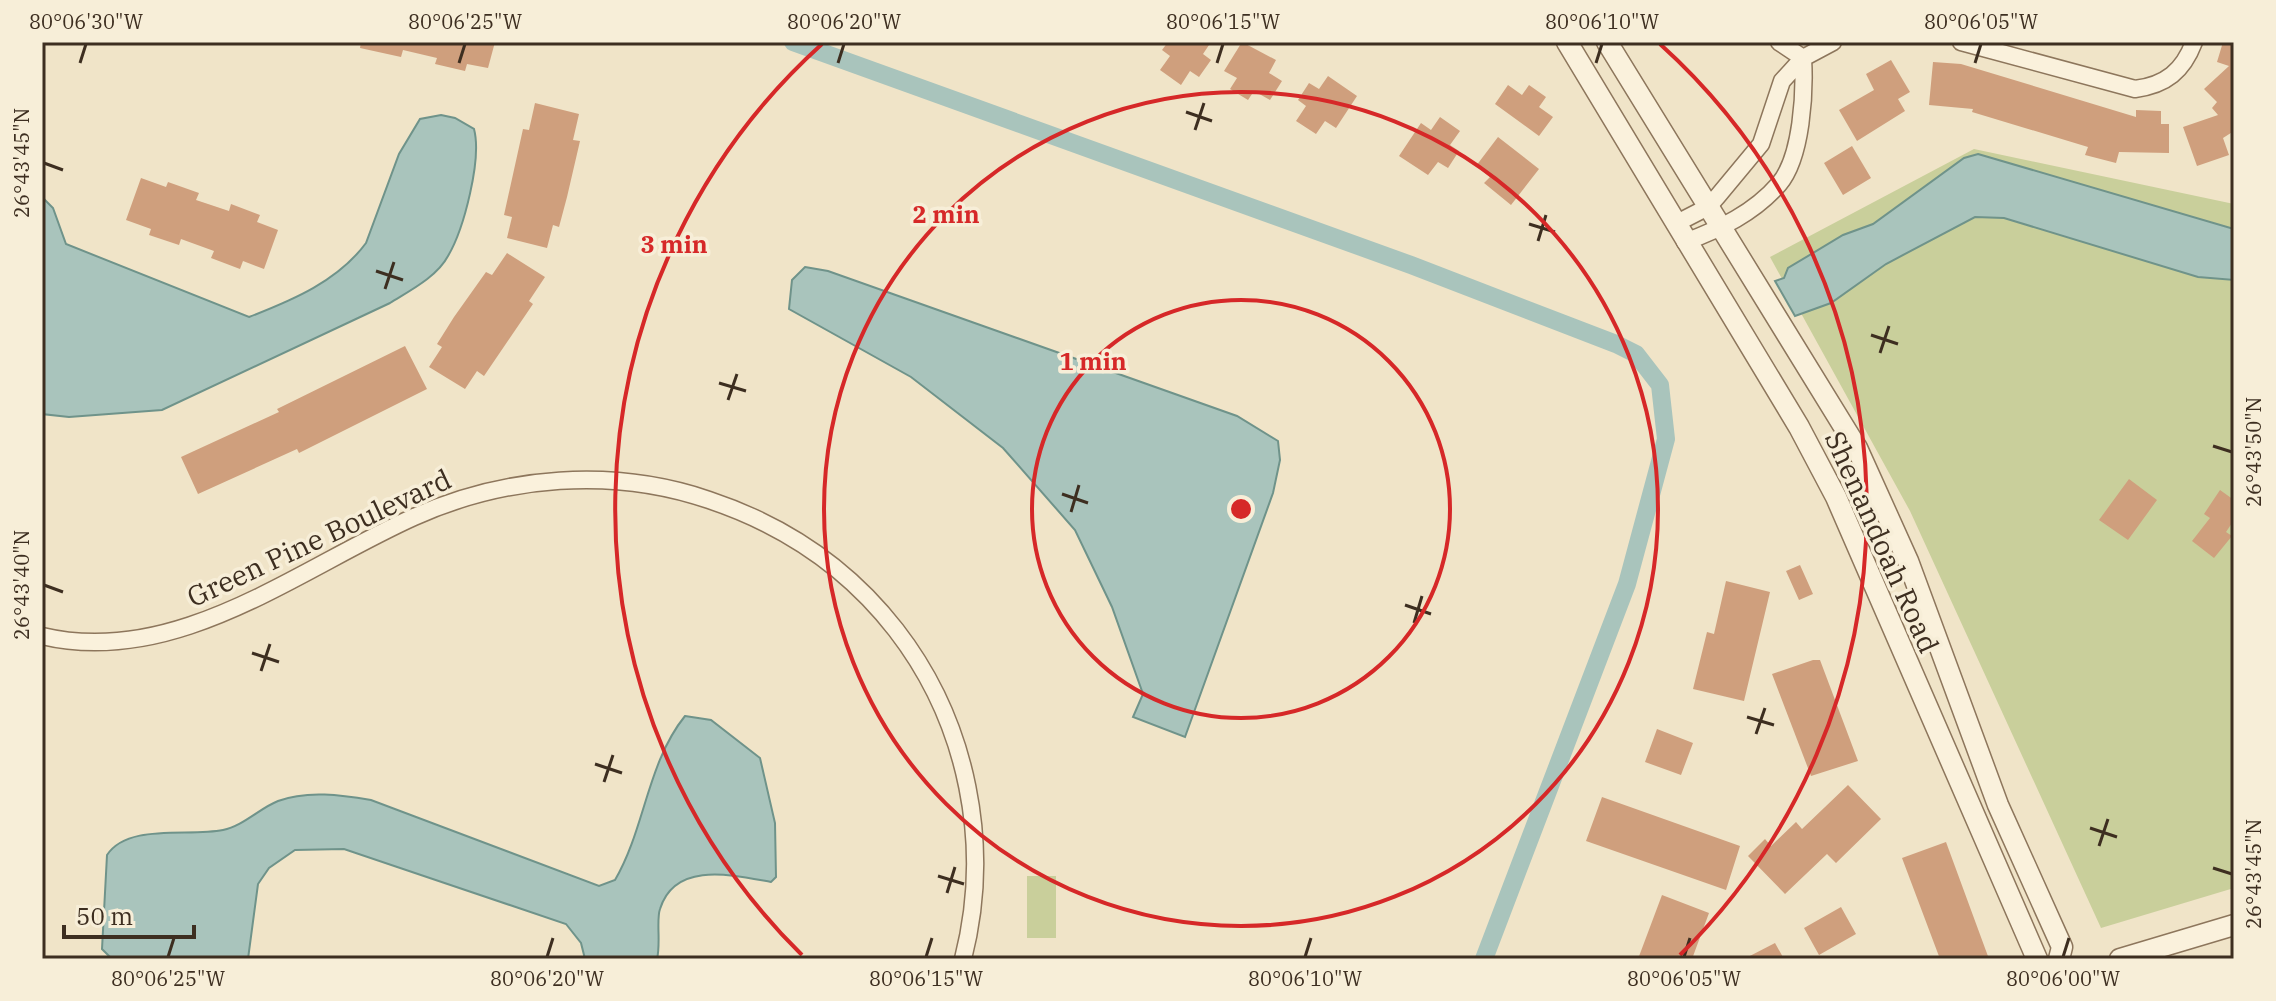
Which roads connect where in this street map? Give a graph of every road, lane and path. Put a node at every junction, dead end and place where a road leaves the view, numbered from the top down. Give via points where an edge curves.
1 (1567, 42) edge
2 (1607, 42) edge
3 (1779, 42) edge
4 (1833, 42) edge
5 (2194, 42) edge
6 (1968, 43) edge
7 (1803, 58) junction
8 (1708, 207) junction
9 (1719, 229) junction
10 (1680, 233) junction
11 (42, 636) edge
12 (2234, 925) edge
13 (963, 959) edge
14 (2037, 959) edge
15 (2059, 959) edge
16 (2120, 959) edge

1 - 10 street, Shenandoah Road
2 - 8 street, Shenandoah Road
3 - 7 street
4 - 7 street
5 - 6 street via 2186,61 2169,78 2135,89
7 - 8 street via 1782,81 1761,144
7 - 9 street via 1805,98 1780,183 1735,222
8 - 9 street, Shenandoah Road
8 - 10 street
9 - 10 street
9 - 15 street, Shenandoah Road via 1857,448 1908,561 1998,805 2062,947
10 - 14 street, Shenandoah Road via 1836,497
11 - 13 street, Green Pine Boulevard via 122,641 185,628 414,517 502,488 619,481 738,509 790,536 850,579 908,645 938,696 963,766 974,823 974,897
12 - 16 street

